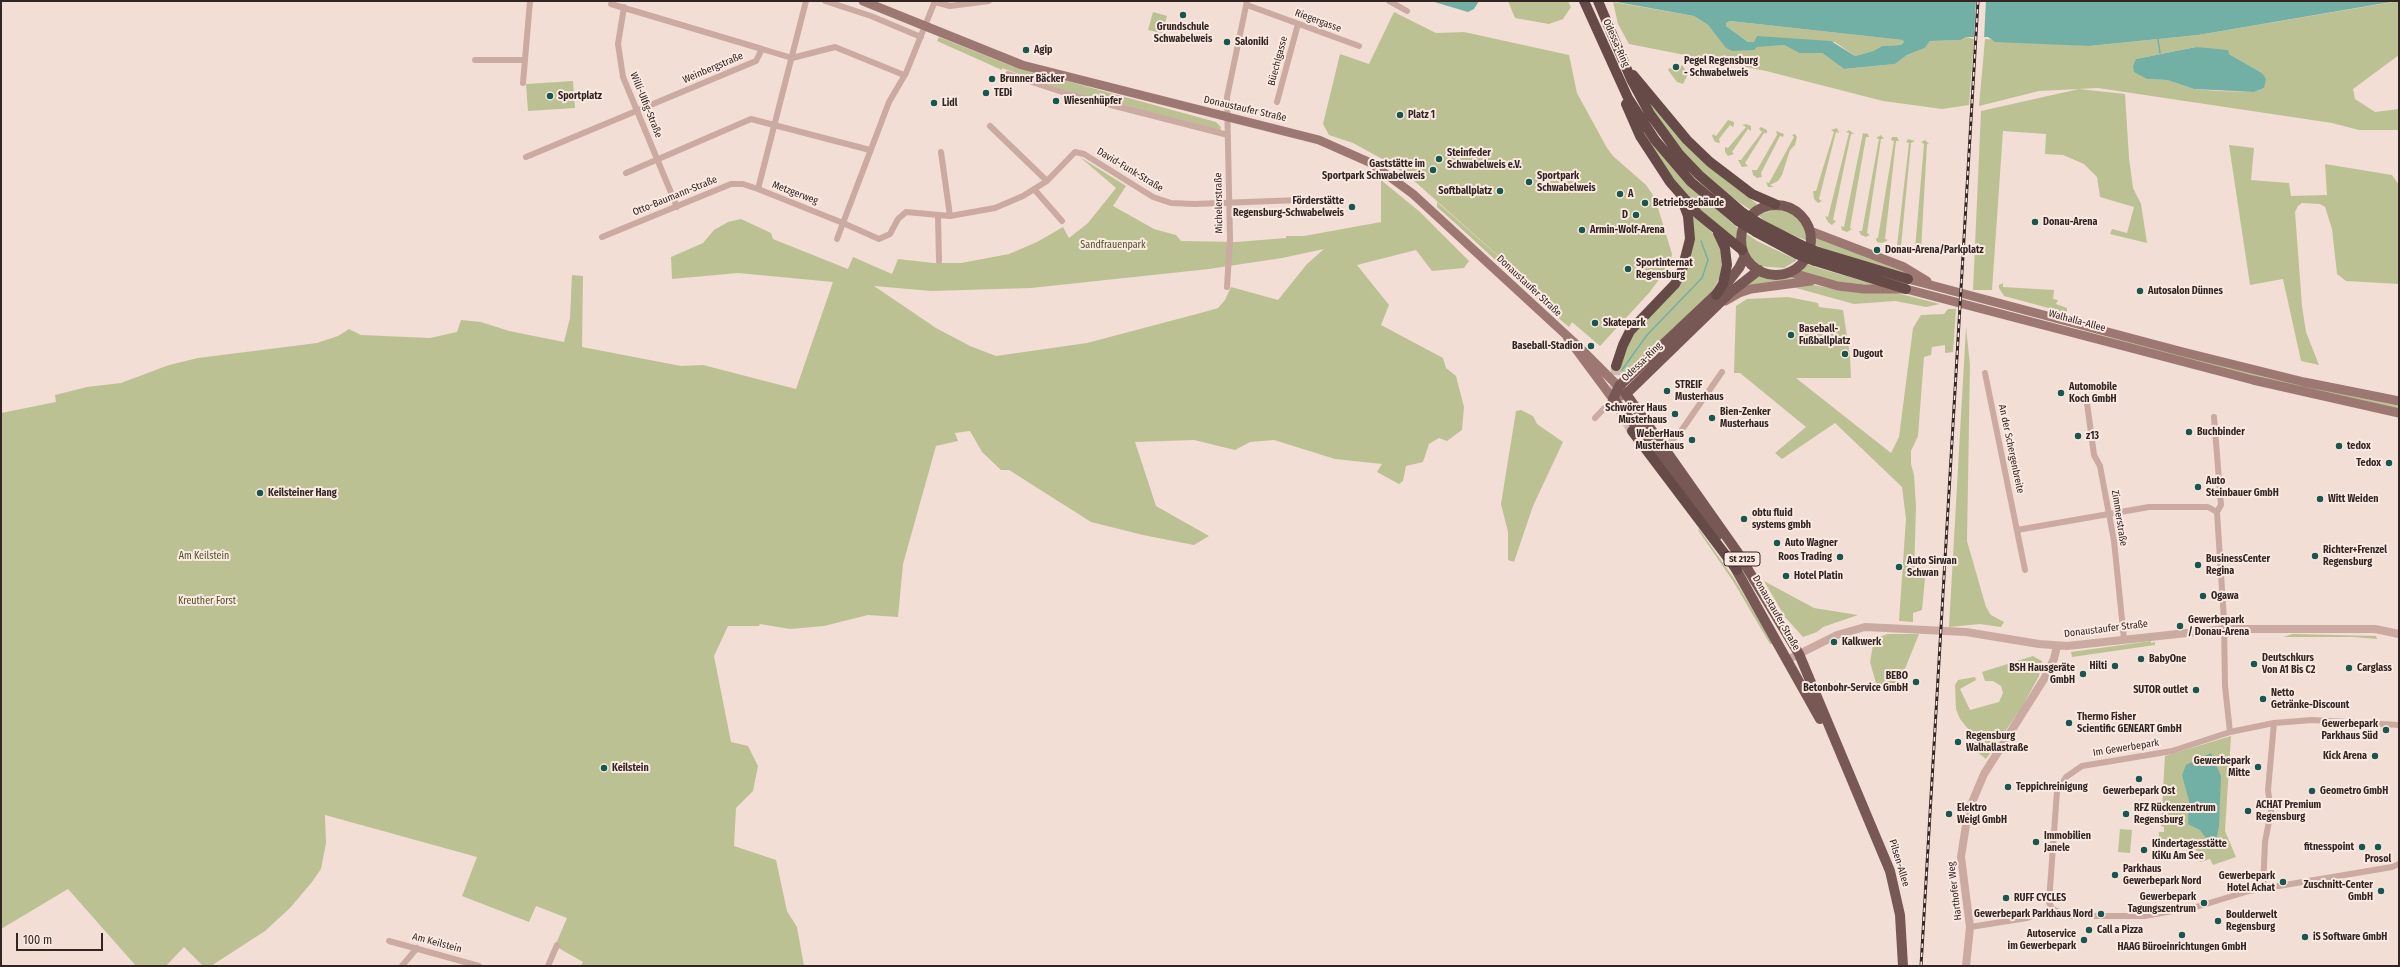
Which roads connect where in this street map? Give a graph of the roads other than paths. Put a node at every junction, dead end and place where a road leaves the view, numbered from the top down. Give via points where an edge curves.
1 (530, 1) edge
2 (806, 1) edge
3 (825, 1) edge
4 (866, 1) edge
5 (989, 1) edge
6 (1389, 1) edge
7 (1584, 1) edge
8 (1598, 1) edge
9 (935, 2) edge
10 (1247, 3) edge
11 (612, 4) dead end
12 (624, 7) junction
13 (1408, 11) dead end
14 (1298, 24) junction
15 (926, 25) junction
16 (921, 37) junction
17 (1359, 46) dead end
18 (762, 49) junction
19 (792, 58) junction
20 (475, 60) dead end
21 (525, 60) junction
22 (1626, 68) junction
23 (1008, 74) dead end
24 (904, 75) junction
25 (1619, 81) junction
26 (524, 82) dead end
27 (1277, 102) dead end
28 (636, 112) junction
29 (1227, 118) junction
30 (775, 124) junction
31 (990, 126) dead end
32 (1228, 135) junction
33 (870, 150) junction
34 (941, 152) dead end
35 (526, 157) dead end
36 (657, 160) junction
37 (626, 173) dead end
38 (1047, 181) junction
39 (1034, 188) junction
40 (758, 189) junction
41 (1680, 194) junction
42 (1326, 199) dead end
43 (1229, 202) junction
44 (1774, 204) junction
45 (677, 207) junction
46 (938, 216) junction
47 (950, 216) junction
48 (1740, 217) junction
49 (1062, 221) dead end
50 (843, 223) junction
51 (1758, 228) joint
52 (1717, 231) junction
53 (1810, 231) junction
54 (602, 237) dead end
55 (837, 239) dead end
56 (1743, 253) junction
57 (939, 261) dead end
58 (1759, 270) junction
59 (1789, 272) junction
60 (1816, 281) junction
61 (1907, 284) junction
62 (1227, 287) dead end
63 (1939, 288) junction
64 (1716, 295) junction
65 (1721, 304) junction
66 (1567, 337) junction
67 (1616, 366) tunnel mouth
68 (1722, 372) dead end
69 (1985, 373) dead end
70 (1619, 386) junction
71 (1626, 394) junction
72 (1613, 399) junction
73 (2399, 401) edge
74 (2087, 403) dead end
75 (2399, 413) edge
76 (2214, 417) dead end
77 (1595, 418) dead end
78 (1632, 431) tunnel mouth
79 (1665, 448) junction
80 (2217, 512) junction
81 (2109, 514) junction
82 (2017, 530) junction
83 (1737, 570) junction
84 (2025, 570) dead end
85 (1767, 599) junction
86 (1758, 605) junction
87 (2224, 629) junction
88 (2399, 634) edge
89 (2124, 639) junction
90 (2057, 646) junction
91 (1799, 654) junction
92 (1787, 660) junction
93 (2274, 723) junction
94 (2399, 725) edge
95 (2230, 732) junction
96 (1850, 774) junction
97 (2399, 864) edge
98 (2263, 889) junction
99 (2052, 908) junction
100 (1970, 927) junction
101 (389, 941) dead end
102 (557, 945) dead end
103 (417, 948) junction
104 (402, 966) edge
105 (479, 966) edge
106 (548, 966) edge
107 (1903, 966) edge
108 (1966, 966) edge

1 - 21 street
2 - 19 street, Metzgerweg
3 - 16 street via 871,16
4 - 15 main road, Donaustaufer Straße / St 2125
5 - 9 street via 950,6
6 - 13 street
7 - 25 highway, Odessa-Ring
8 - 22 highway, Odessa-Ring
9 - 15 street
10 - 14 street, Riegergasse
10 - 29 street, Michelerstraße via 1228,88
11 - 12 street
12 - 18 street
12 - 28 street, Willi-Ulfig-Straße via 618,31 619,59
14 - 17 street, Riegergasse
14 - 27 street, Büechlgasse
15 - 16 street
15 - 29 main road, Donaustaufer Straße / St 2125 via 1008,61
16 - 24 street
18 - 19 street
18 - 28 street, Weinbergstraße via 756,61
19 - 24 street via 835,47
19 - 30 street, Metzgerweg
20 - 21 street
21 - 26 street
22 - 44 highway via 1687,140 1710,162 1752,194
22 - 48 highway, Odessa-Ring via 1650,114 1679,154
23 - 32 street via 1068,94
24 - 33 street via 889,102
25 - 41 highway via 1640,136 1661,170
25 - 48 highway, Odessa-Ring via 1643,123 1669,158 1704,194
28 - 35 street, Weinbergstraße
28 - 36 street, Willi-Ulfig-Straße
29 - 32 street, Michelerstraße
29 - 66 main road, Donaustaufer Straße / St 2125 via 1319,140 1383,171 1413,194
30 - 33 street
30 - 36 street via 746,121
30 - 40 street, Metzgerweg
31 - 38 street
32 - 43 street, Michelerstraße
33 - 50 street
34 - 47 street
36 - 37 street
36 - 45 street, Willi-Ulfig-Straße
38 - 39 street, David-Funk-Straße
38 - 43 street, David-Funk-Straße via 1071,155 1080,152 1162,201 1194,204
39 - 47 street, David-Funk-Straße via 995,208
39 - 49 street
40 - 45 street, Otto-Baumann-Straße via 743,184 731,184
40 - 50 street, Metzgerweg
41 - 52 highway
41 - 67 highway via 1689,223 1689,247 1685,262 1675,284 1630,331
42 - 43 street, David-Funk-Straße
43 - 62 street, Michelerstraße
44 - 53 main road via 1792,208 1800,214
44 - 56 main road via 1757,210 1745,223 1741,240
45 - 54 street, Otto-Baumann-Straße
46 - 47 street, David-Funk-Straße
46 - 50 street, David-Funk-Straße via 906,212 898,219 890,234 879,238
46 - 57 street
48 - 51 highway, Odessa-Ring, bridge
50 - 55 street
51 - 61 highway, Walhalla-Allee, bridge via 1816,256
52 - 56 highway
52 - 64 highway via 1726,248 1727,265 1723,284
53 - 59 main road via 1810,246 1805,260
53 - 63 main road via 1904,267
56 - 58 main road
56 - 64 main road, Odessa-Ring via 1735,275
58 - 59 main road via 1779,275
58 - 65 main road, Odessa-Ring
59 - 60 main road
60 - 61 main road via 1864,289
60 - 65 main road via 1751,290 1739,293
61 - 63 main road, Walhalla-Allee
61 - 75 main road, Walhalla-Allee via 2253,380
63 - 73 main road, Walhalla-Allee via 2204,358
64 - 70 main road, Odessa-Ring
65 - 71 main road, Odessa-Ring
66 - 70 main road, Donaustaufer Straße / St 2125
66 - 72 main road, Donaustaufer Straße / St 2125
68 - 79 street via 1681,431
69 - 82 street, An der Schergenbreite
70 - 71 main road, Donaustaufer Straße / St 2125
70 - 72 main road, Odessa-Ring
71 - 72 main road, Odessa-Ring
71 - 79 main road, Donaustaufer Straße / St 2125
72 - 77 street
72 - 83 main road, Donaustaufer Straße / St 2125 via 1706,519
74 - 81 street, Zimmerstraße via 2094,455 2100,466
76 - 80 street via 2221,505
78 - 83 highway
79 - 85 main road, Donaustaufer Straße / St 2125
80 - 81 street via 2208,507 2149,507
80 - 87 street
81 - 82 street
81 - 89 street, Zimmerstraße
82 - 84 street, An der Schergenbreite
83 - 86 main road, Donaustaufer Straße
85 - 86 main road
85 - 91 main road, Donaustaufer Straße / St 2125
86 - 92 main road, Donaustaufer Straße
87 - 88 street, Donaustaufer Straße via 2374,629
87 - 89 street, Donaustaufer Straße
87 - 95 street via 2224,686
89 - 90 street, Donaustaufer Straße
90 - 91 street, Donaustaufer Straße via 1966,632 1865,627 1836,635
90 - 100 street, Harthofer Weg via 2044,679 1984,774 1968,812 1961,857
91 - 92 street, Donaustaufer Straße
91 - 96 main road, Pilsen-Allee
92 - 96 main road, Pilsen-Allee
93 - 94 street, Im Gewerbepark via 2312,720
93 - 95 street, Im Gewerbepark
93 - 98 street via 2268,790 2271,811 2265,842
95 - 99 street, Im Gewerbepark via 2172,750 2087,764 2075,769 2066,777 2056,797 2048,895
96 - 107 main road, Pilsen-Allee via 1890,871 1900,915
97 - 98 street
98 - 99 street via 2196,907 2144,916 2075,917
99 - 100 street via 2027,918
100 - 108 street, Harthofer Weg
101 - 103 street, Am Keilstein
102 - 106 street
103 - 104 street
103 - 105 street, Am Keilstein

